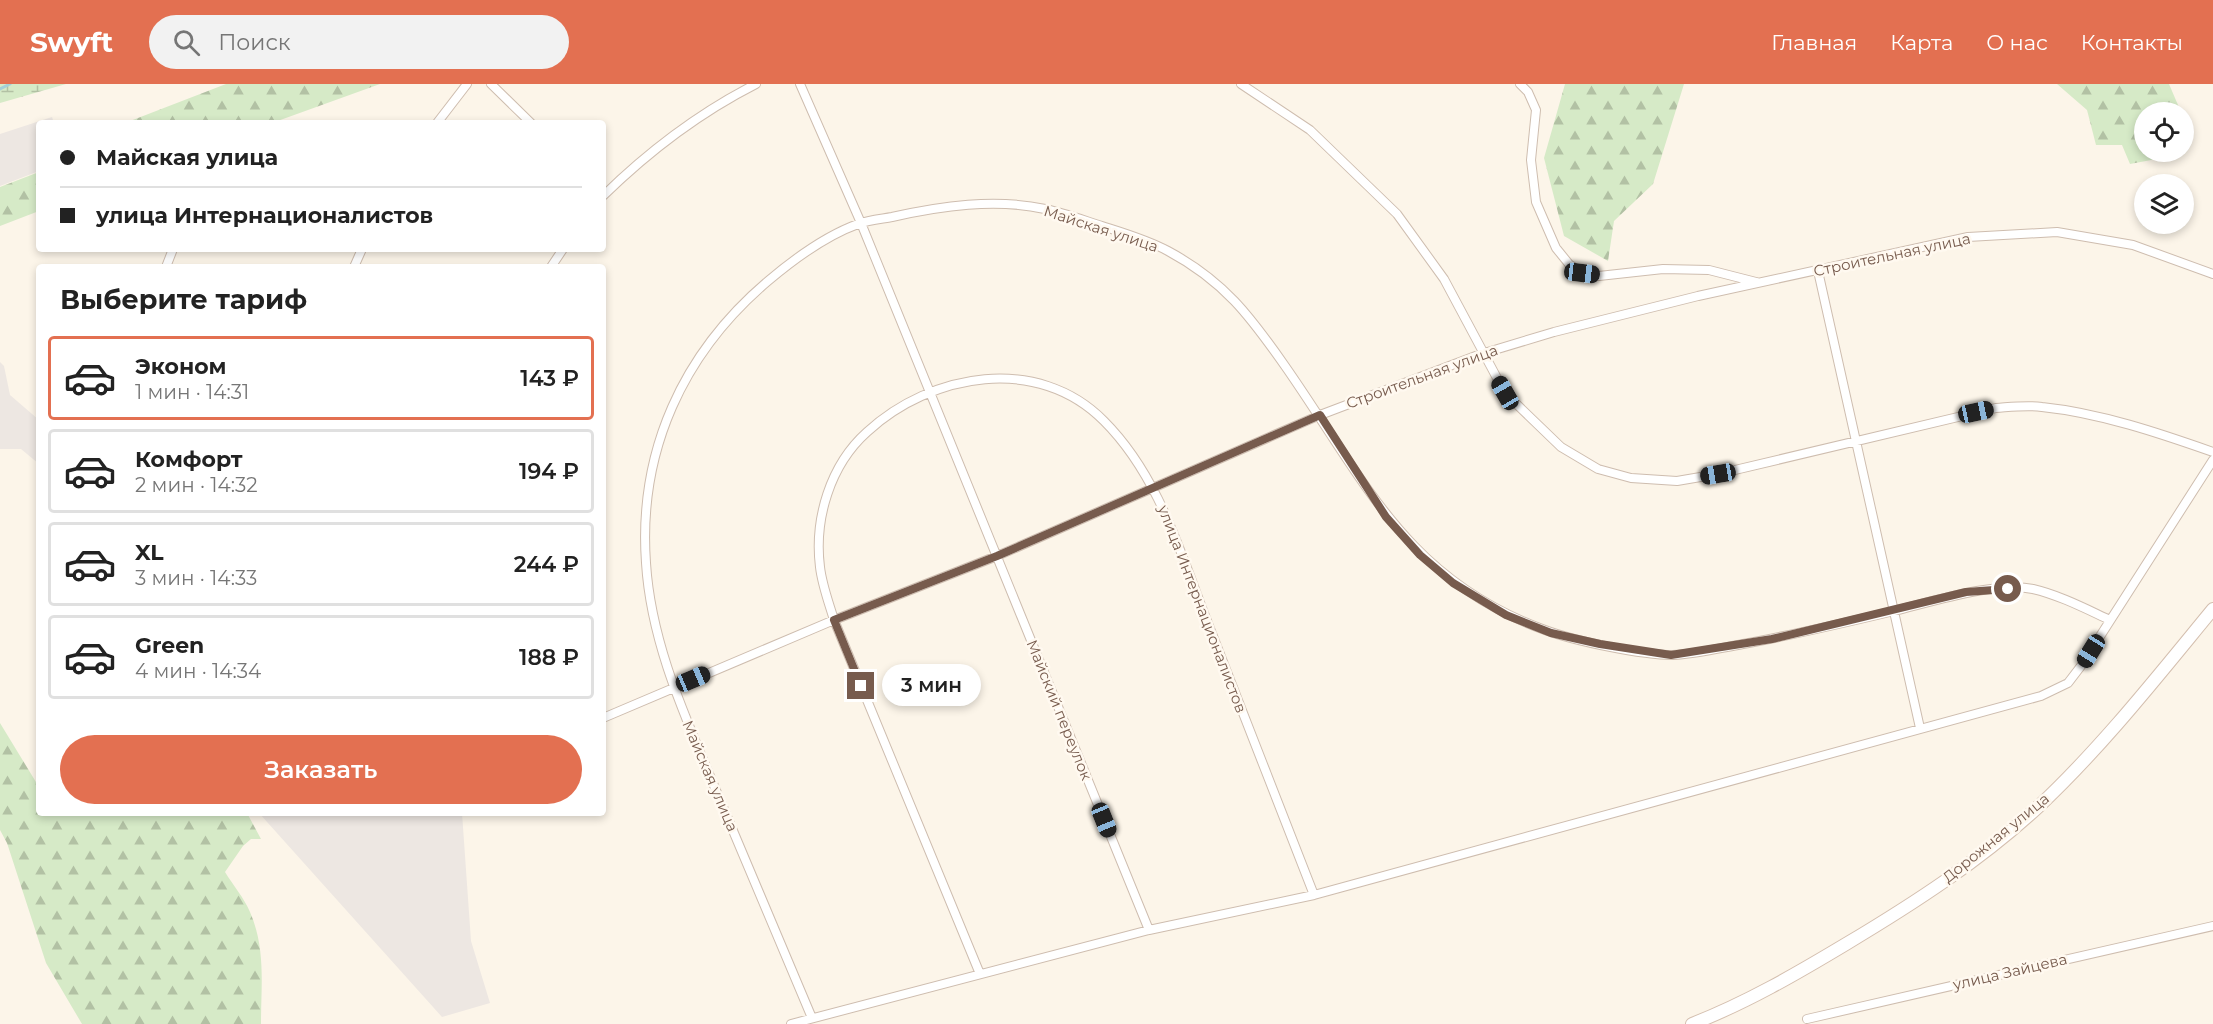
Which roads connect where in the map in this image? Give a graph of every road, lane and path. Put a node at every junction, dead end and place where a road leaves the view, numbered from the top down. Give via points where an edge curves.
1 (467, 84) edge
2 (492, 84) edge
3 (756, 84) edge
4 (800, 84) edge
5 (1241, 84) edge
6 (1520, 84) edge
7 (439, 120) edge
8 (528, 120) edge
9 (606, 192) edge
10 (861, 223) junction
11 (1818, 271) junction
12 (2213, 274) edge
13 (1758, 283) junction
14 (1481, 354) junction
15 (928, 393) junction
16 (1320, 415) junction
17 (1854, 442) junction
18 (2213, 452) edge
19 (2213, 460) edge
20 (1155, 488) junction
21 (997, 556) junction
22 (2213, 609) edge
23 (1892, 612) junction
24 (834, 620) junction
25 (2110, 620) junction
26 (673, 688) junction
27 (606, 717) edge
28 (1920, 728) junction
29 (1314, 895) junction
30 (2213, 926) edge
31 (1149, 930) junction
32 (980, 974) junction
33 (812, 1018) junction
34 (1807, 1019) dead end
35 (791, 1024) edge
36 (1692, 1024) edge

1 - 7 street
2 - 8 street
3 - 9 street via 714,105 665,140
4 - 10 street, Майский переулок
5 - 14 street via 1310,130 1397,214 1444,279 1471,325
6 - 13 street via 1536,110 1531,160 1536,202 1556,248 1569,264 1582,273 1599,276 1663,269 1710,270
10 - 15 street, Майский переулок
10 - 16 street, Майская улица via 925,209 982,204 1043,208 1168,251 1219,285 1254,320
10 - 26 street, Майская улица via 790,262 720,327 686,374 664,425 645,524 646,564 653,621
11 - 12 street, Строительная улица via 1968,237 2057,232 2133,245
11 - 13 street, Строительная улица
11 - 17 street
13 - 14 street, Строительная улица via 1554,332
14 - 16 street, Строительная улица
14 - 17 street via 1505,393 1561,447 1598,469 1631,478 1677,481
15 - 20 street, улица Интернационалистов via 963,380 999,376 1053,388 1084,404 1104,421
15 - 21 street, Майский переулок
15 - 24 street, улица Интернационалистов via 866,432 839,467 823,505 818,541 820,570
16 - 20 street, Строительная улица
16 - 23 street, Майская улица via 1386,517 1420,555 1453,583 1506,615 1551,633 1671,655 1772,639
17 - 18 street via 1996,408 2042,407 2161,434
17 - 23 street
19 - 25 street
20 - 21 street, Строительная улица
20 - 29 street, улица Интернационалистов
21 - 24 street, Строительная улица
21 - 31 street, Майский переулок
22 - 36 street, Дорожная улица via 2099,745 2037,808 1953,875 1793,976
23 - 25 street, Майская улица via 1966,592 2029,587
23 - 28 street
24 - 26 street, Строительная улица
24 - 32 street, улица Интернационалистов
25 - 28 street via 2068,683 2042,696
26 - 27 street, Строительная улица
26 - 33 street, Майская улица
28 - 29 street
29 - 31 street
30 - 34 street, улица Зайцева
31 - 32 street
32 - 33 street
33 - 35 street

